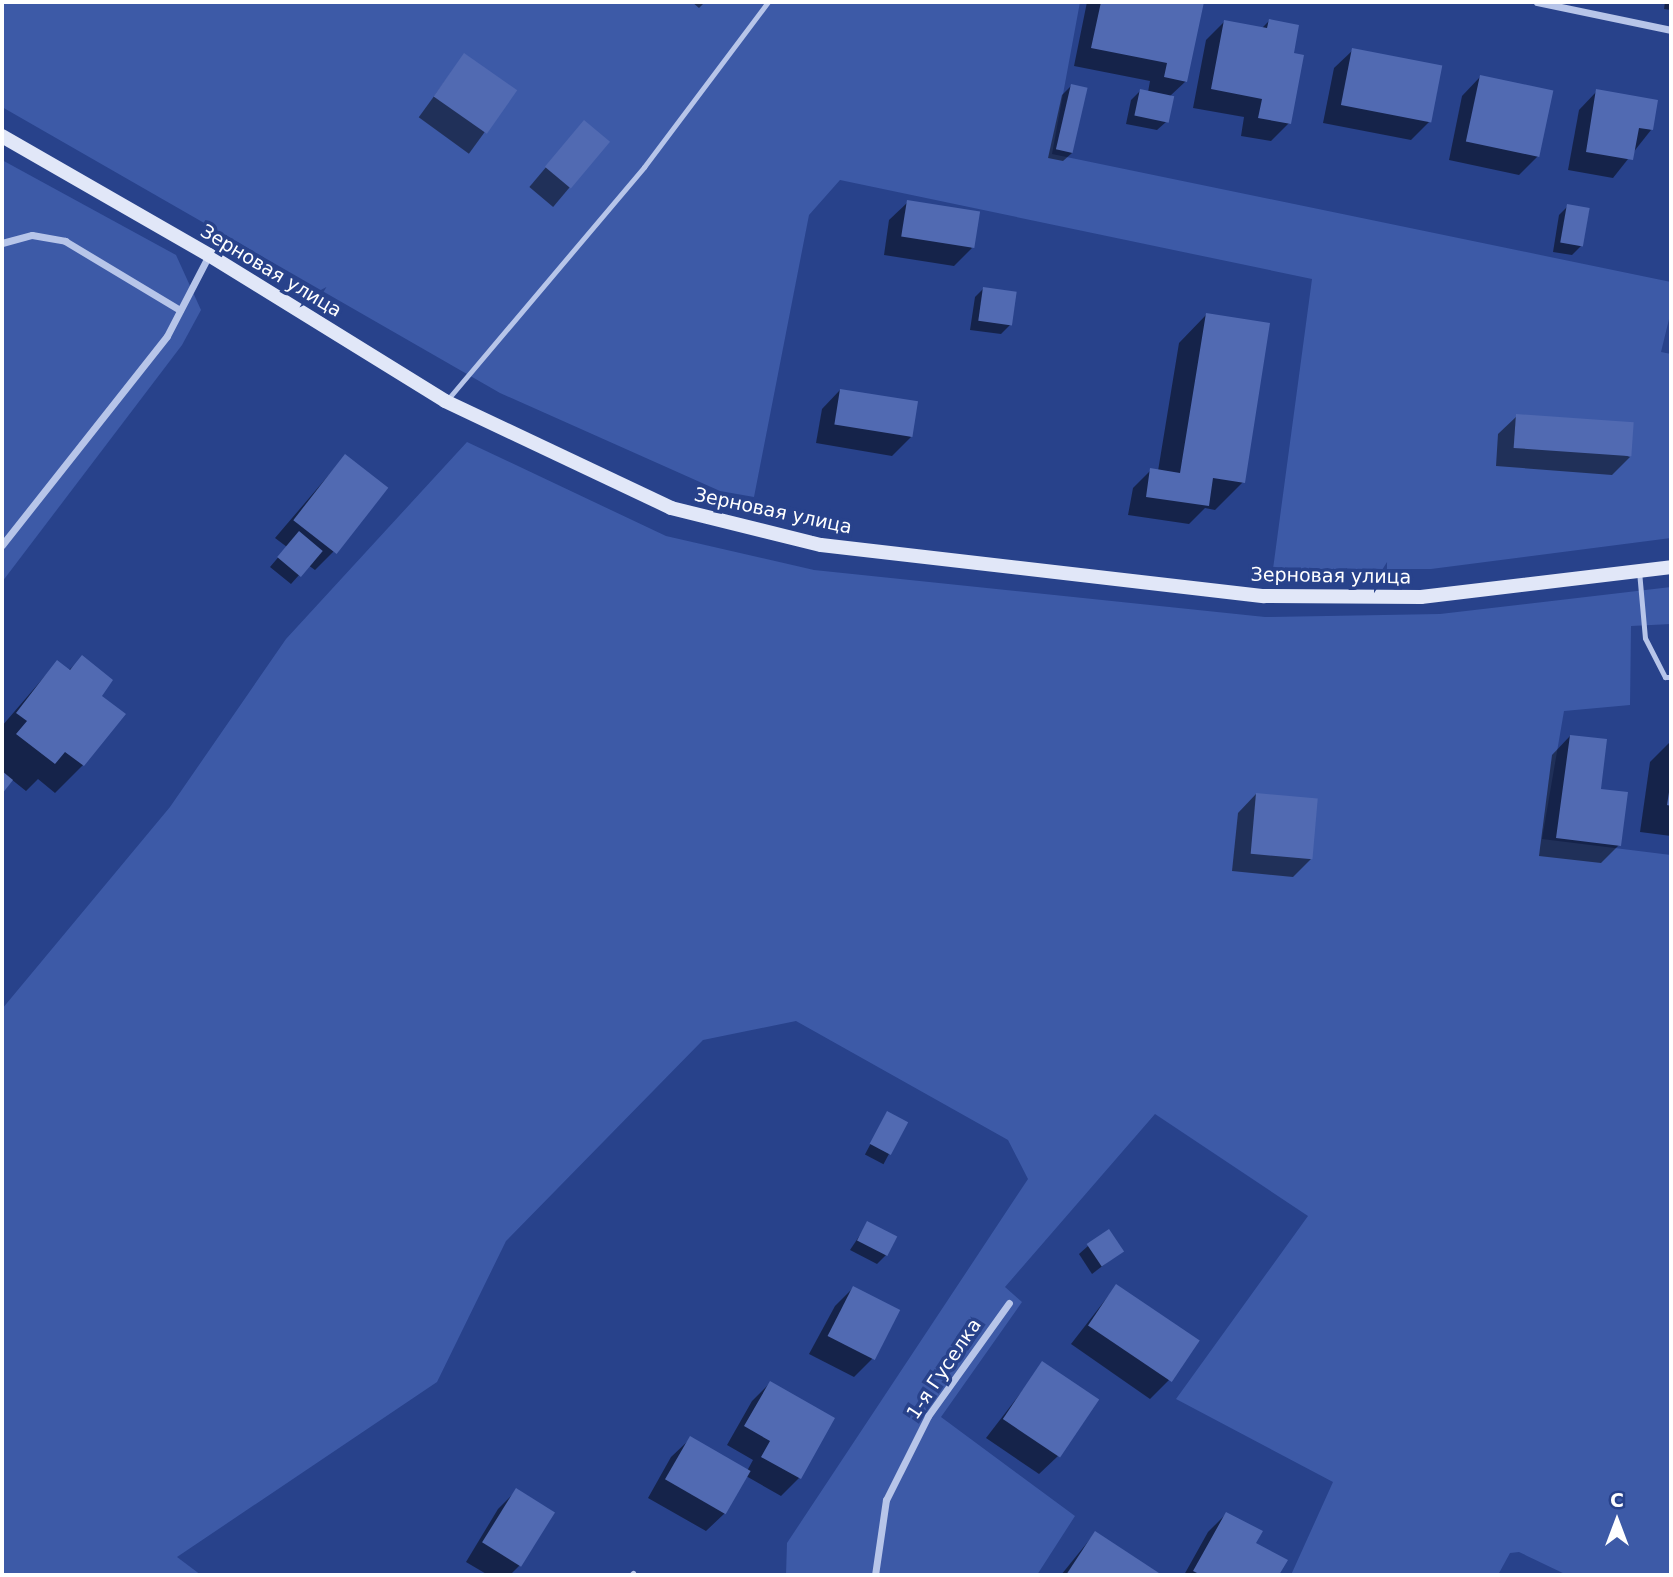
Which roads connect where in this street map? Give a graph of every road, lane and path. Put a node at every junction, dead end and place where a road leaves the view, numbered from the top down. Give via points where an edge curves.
1 (768, 2) edge
2 (1537, 2) edge
3 (1671, 30) edge
4 (2, 136) edge
5 (2, 243) edge
6 (209, 255) junction
7 (180, 310) junction
8 (445, 401) junction
9 (2, 545) edge
10 (1671, 567) edge
11 (1639, 571) junction
12 (1671, 677) edge
13 (1009, 1303) dead end
14 (875, 1575) edge

1 - 8 lane via 644,167
2 - 3 street
4 - 6 street, Зерновая улица
5 - 7 street via 32,235 65,241
6 - 7 street
6 - 8 street, Зерновая улица
7 - 9 street via 167,336
8 - 11 street, Зерновая улица via 671,508 821,545 1264,596 1422,597
10 - 11 street, Зерновая улица
11 - 12 lane via 1645,638 1665,677
13 - 14 street, 1-я Гуселка via 928,1416 886,1500

